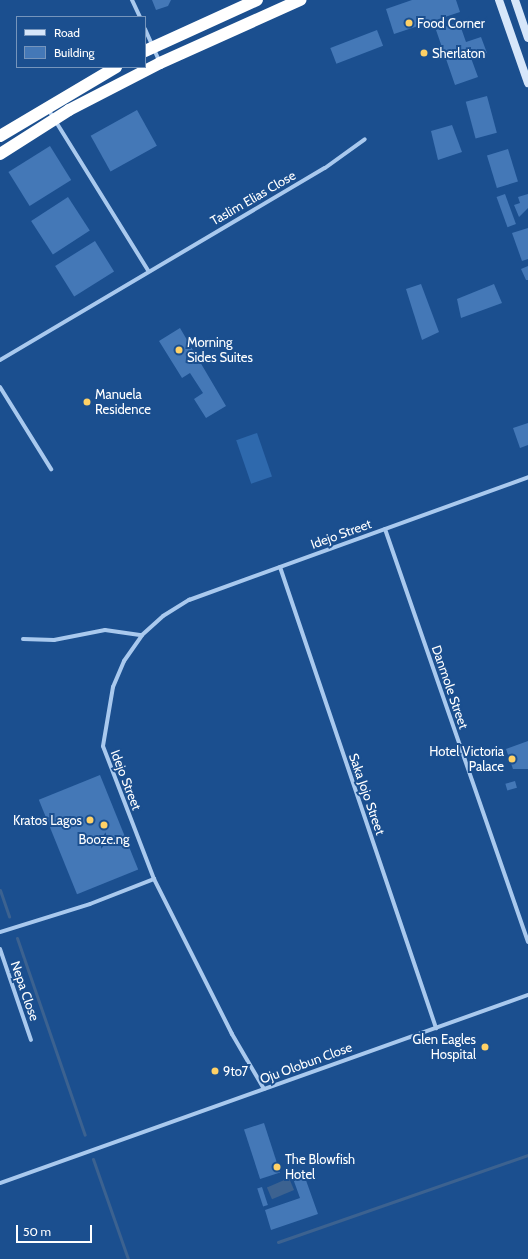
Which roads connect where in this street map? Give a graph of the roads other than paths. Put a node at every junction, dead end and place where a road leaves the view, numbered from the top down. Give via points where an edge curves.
1 (132, 0) edge
2 (257, 0) edge
3 (300, 0) edge
4 (499, 0) edge
5 (515, 0) edge
6 (140, 16) edge
7 (146, 33) edge
8 (528, 38) edge
9 (149, 49) edge
10 (160, 63) junction
11 (114, 68) edge
12 (527, 79) edge
13 (47, 107) junction
14 (54, 119) junction
15 (0, 136) edge
16 (365, 139) dead end
17 (0, 154) edge
18 (148, 270) junction
19 (0, 360) edge
20 (0, 387) edge
21 (51, 469) dead end
22 (528, 477) edge
23 (385, 529) junction
24 (280, 567) junction
25 (142, 635) junction
26 (23, 639) dead end
27 (154, 879) junction
28 (0, 932) edge
29 (528, 942) edge
30 (0, 949) edge
31 (528, 995) edge
32 (436, 1028) junction
33 (31, 1040) dead end
34 (264, 1089) junction
35 (0, 1183) edge

1 - 6 street
2 - 9 highway
3 - 10 highway
4 - 12 main road
5 - 8 main road
7 - 9 street
9 - 10 street
10 - 14 highway
11 - 13 highway
13 - 14 street
13 - 15 highway
14 - 17 highway
14 - 18 street
16 - 18 street, Taslim Elias Close via 325,168
18 - 19 street, Taslim Elias Close
20 - 21 street
22 - 23 street, Idejo Street
23 - 24 street, Idejo Street
23 - 29 street, Danmole Street
24 - 25 street, Idejo Street via 189,600 163,616
24 - 32 street, Saka Jojo Street
25 - 26 street via 104,630 54,640
25 - 27 street, Idejo Street via 124,661 113,687 103,746
27 - 28 street via 90,904
27 - 34 street, Idejo Street via 232,1034
30 - 33 street, Nepa Close
31 - 32 street, Oju Olobun Close
32 - 34 street, Oju Olobun Close
34 - 35 street, Oju Olobun Close

